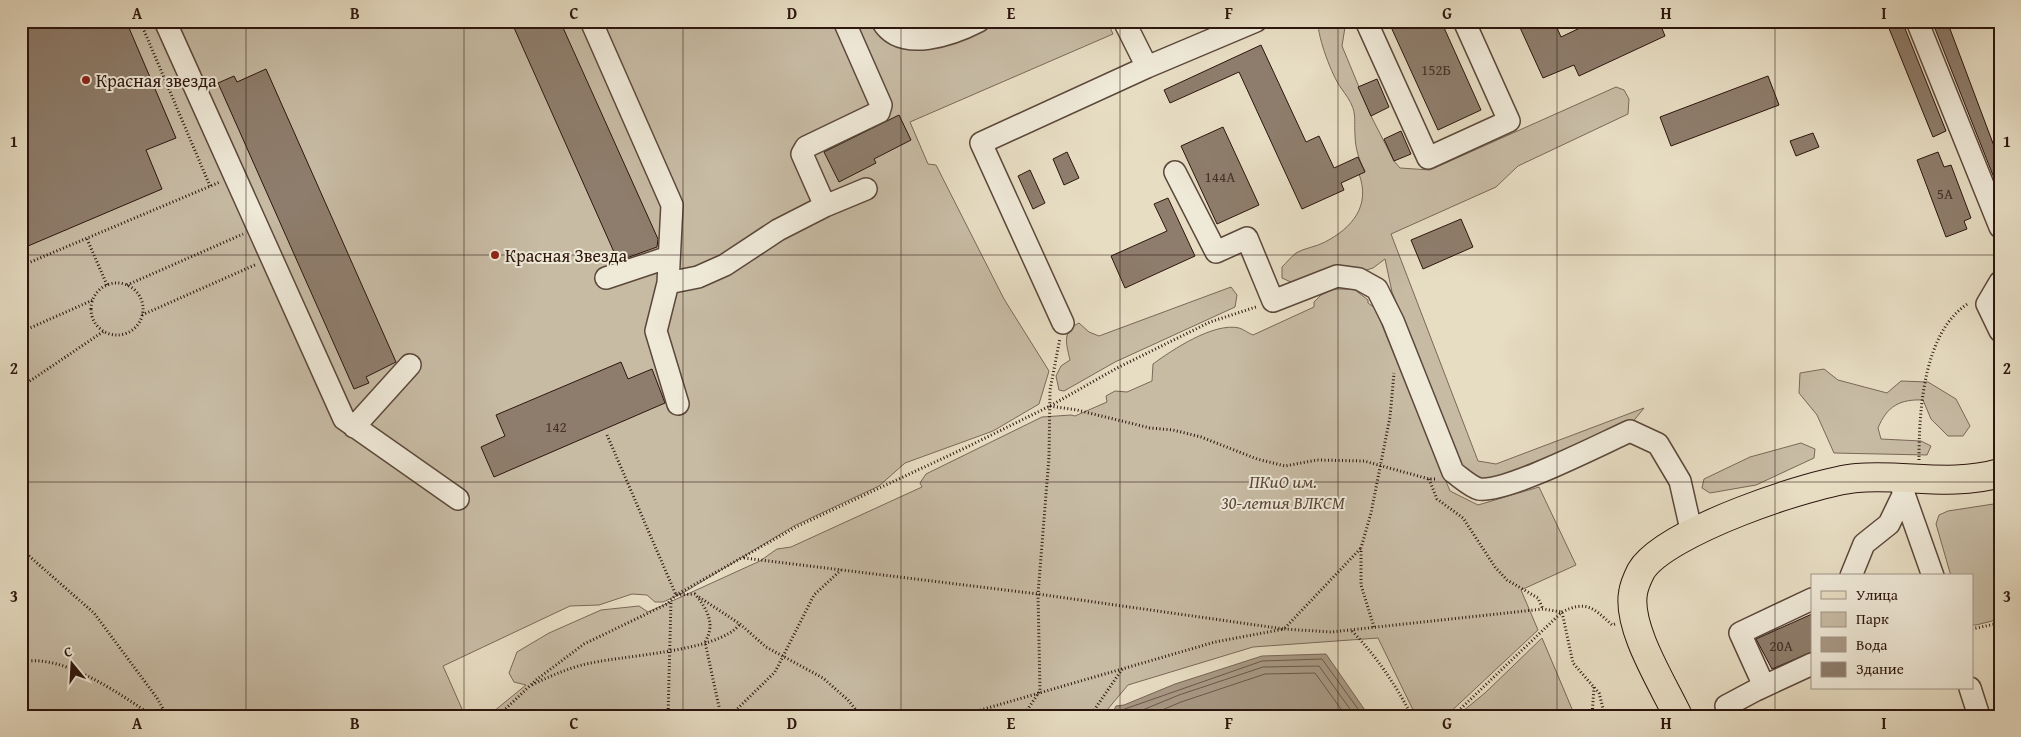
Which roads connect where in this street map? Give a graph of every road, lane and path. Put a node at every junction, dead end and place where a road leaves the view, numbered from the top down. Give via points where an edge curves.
1 (140, 21) edge
2 (165, 21) edge
3 (591, 21) edge
4 (844, 21) edge
5 (882, 21) edge
6 (979, 21) edge
7 (1124, 21) edge
8 (1256, 21) edge
9 (1366, 21) edge
10 (1464, 21) edge
11 (1917, 21) edge
12 (1147, 67) junction
13 (1175, 172) dead end
14 (234, 176) junction
15 (210, 186) junction
16 (866, 189) dead end
17 (824, 206) junction
18 (2000, 227) edge
19 (258, 228) junction
20 (87, 239) junction
21 (669, 257) junction
22 (271, 258) junction
23 (21, 266) edge
24 (606, 278) dead end
25 (668, 283) junction
26 (107, 285) junction
27 (126, 285) junction
28 (1998, 285) edge
29 (93, 300) junction
30 (1274, 301) junction
31 (142, 315) junction
32 (1063, 323) joint
33 (104, 331) junction
34 (21, 332) edge
35 (2000, 332) edge
36 (410, 365) dead end
37 (1394, 368) dead end
38 (21, 387) edge
39 (678, 404) dead end
40 (1050, 406) junction
41 (354, 427) junction
42 (606, 435) dead end
43 (1379, 465) junction
44 (2000, 473) edge
45 (1457, 474) junction
46 (1429, 479) junction
47 (1907, 483) junction
48 (458, 499) dead end
49 (1692, 534) junction
50 (1361, 548) junction
51 (21, 549) edge
52 (744, 558) junction
53 (841, 570) junction
54 (1852, 574) edge
55 (1931, 574) edge
56 (695, 594) junction
57 (1038, 594) junction
58 (676, 595) junction
59 (1811, 599) edge
60 (671, 600) junction
61 (1543, 609) junction
62 (1562, 612) junction
63 (1635, 619) junction
64 (2000, 623) edge
65 (740, 624) junction
66 (1374, 627) junction
67 (1284, 629) junction
68 (1974, 629) edge
69 (1351, 631) junction
70 (705, 642) junction
71 (669, 650) junction
72 (784, 655) junction
73 (21, 662) edge
74 (1811, 664) edge
75 (1124, 668) junction
76 (529, 686) junction
77 (1764, 686) junction
78 (1594, 687) junction
79 (1971, 690) edge
80 (1040, 691) junction
81 (1726, 706) dead end
82 (152, 716) edge
83 (167, 716) edge
84 (498, 716) edge
85 (668, 716) edge
86 (721, 716) edge
87 (730, 716) edge
88 (861, 716) edge
89 (960, 716) edge
90 (1023, 716) edge
91 (1090, 716) edge
92 (1412, 716) edge
93 (1453, 716) edge
94 (1592, 716) edge
95 (1605, 716) edge
96 (1678, 716) edge
97 (1979, 716) edge

1 - 15 path
2 - 14 street
3 - 21 street via 672,205
4 - 17 street via 881,105 879,112 806,147 802,154
5 - 6 street via 886,27 909,40 955,34
7 - 12 street
8 - 12 street
9 - 10 street via 1428,158 1509,121
11 - 18 street
12 - 32 street via 981,143
13 - 30 street via 1216,252 1248,238
14 - 15 path
14 - 19 street
15 - 20 path
16 - 17 street
17 - 25 street via 778,230 725,265 698,277
19 - 22 street
19 - 27 path
20 - 23 path
20 - 26 path
21 - 24 street
21 - 25 street
22 - 31 path
22 - 41 street via 344,419
25 - 39 street via 656,332
26 - 27 path
26 - 29 path
27 - 31 path via 141,299
28 - 35 street via 1987,304
28 - 47 path via 1960,309 1943,329 1925,380 1919,435
29 - 33 path via 93,319
29 - 34 path
30 - 40 path via 1210,322 1117,368
30 - 45 street via 1337,276 1359,279 1376,289 1393,321 1453,472
31 - 33 path via 127,333 119,335
32 - 40 path
33 - 38 path
36 - 41 street
37 - 43 path via 1390,417
40 - 43 path via 1183,432 1257,460 1284,466 1317,460 1364,461
40 - 52 path via 796,527
40 - 57 path
41 - 48 street
42 - 58 path
43 - 46 path
43 - 50 path
44 - 47 main road via 1962,480
45 - 46 path
45 - 49 street via 1478,489 1506,486 1630,431 1658,444 1680,482
46 - 61 path via 1438,499 1463,518 1495,567 1507,580 1538,598
47 - 49 main road via 1857,478 1827,482 1736,514
47 - 54 street via 1888,524 1864,544
47 - 55 street
49 - 63 main road via 1661,552 1641,570 1633,593
50 - 66 path via 1361,585
50 - 67 path
51 - 83 path via 94,613
52 - 53 path
52 - 58 path
53 - 57 path
53 - 72 path via 814,595
56 - 58 path
56 - 65 path
56 - 70 path via 708,612 710,634
57 - 67 path
57 - 80 path
58 - 60 path
59 - 77 street via 1740,633
60 - 71 path
60 - 76 path via 584,644
61 - 62 path
61 - 66 path
62 - 63 path via 1584,605 1612,625
62 - 78 path via 1573,663
62 - 93 path
63 - 96 main road
64 - 68 path
65 - 70 path via 721,638
65 - 72 path via 766,647
66 - 69 path
67 - 69 path
67 - 75 path via 1216,642
69 - 92 path via 1373,653 1397,687
70 - 71 path
70 - 86 path
71 - 76 path via 582,665
71 - 85 path
72 - 87 path via 775,672
72 - 88 path via 824,678
73 - 82 path via 36,659 81,672
74 - 77 street
75 - 80 path
75 - 91 path
76 - 84 path
77 - 81 street
78 - 94 path
78 - 95 path via 1600,694
79 - 97 street
80 - 89 path
80 - 90 path

